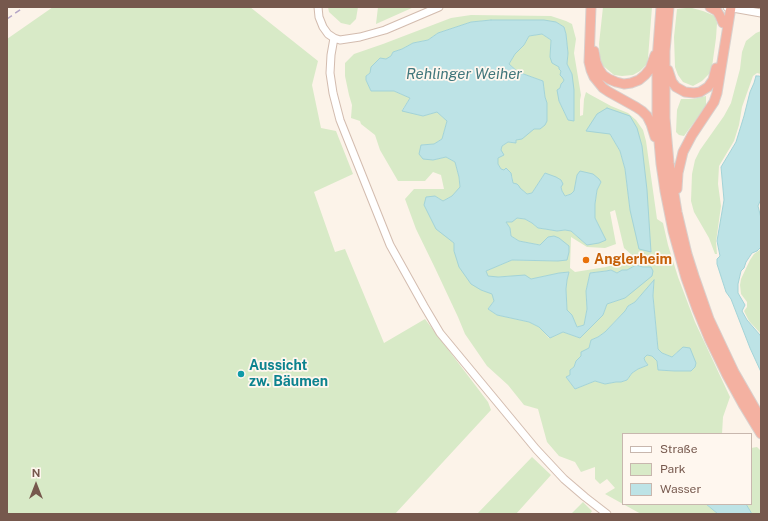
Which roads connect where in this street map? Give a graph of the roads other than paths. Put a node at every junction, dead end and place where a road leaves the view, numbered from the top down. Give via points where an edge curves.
1 (318, 7) edge
2 (439, 7) edge
3 (597, 7) edge
4 (661, 7) edge
5 (669, 7) edge
6 (710, 7) edge
7 (727, 7) edge
8 (731, 7) edge
9 (590, 10) edge
10 (760, 13) edge
11 (723, 23) junction
12 (334, 38) junction
13 (662, 49) junction
14 (661, 164) junction
15 (677, 212) junction
16 (761, 419) edge
17 (761, 434) edge
18 (607, 514) edge

1 - 12 main road via 323,27
2 - 12 main road via 385,30 348,39
3 - 13 highway via 594,55 599,69 609,79 624,84 639,80 650,69
4 - 13 highway
5 - 13 highway
6 - 11 highway via 717,11
7 - 8 main road
8 - 10 main road
8 - 11 highway via 724,11
8 - 15 highway via 717,93 714,102 688,142 680,163
9 - 14 highway via 589,62 594,77 603,88 647,116 654,131
11 - 13 highway via 716,74 703,90 685,92 674,85
12 - 18 main road via 330,73 332,93 340,120 390,245 424,306 440,333 535,449 564,479
13 - 14 highway via 657,104
13 - 15 highway via 667,142
14 - 17 highway via 673,231 697,309 727,375
15 - 16 highway via 694,276 709,318 734,372

